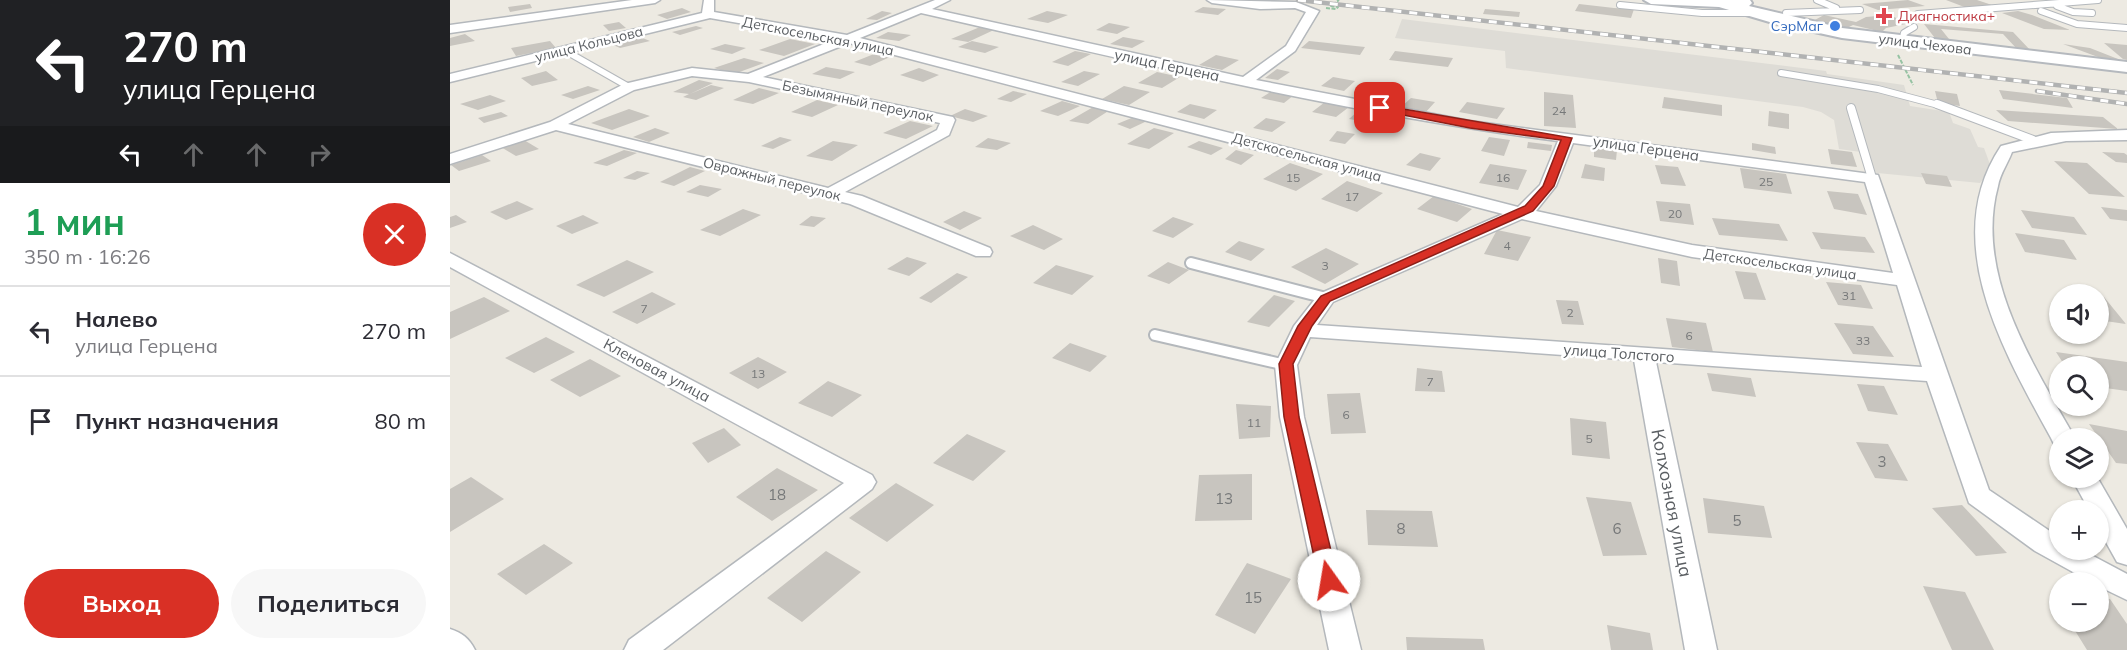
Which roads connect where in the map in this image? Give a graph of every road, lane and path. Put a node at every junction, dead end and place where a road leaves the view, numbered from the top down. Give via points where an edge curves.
1 (655, 0) edge
2 (709, 0) edge
3 (945, 0) edge
4 (1212, 0) edge
5 (1651, 0) edge
6 (1817, 0) edge
7 (2008, 0) edge
8 (2098, 0) edge
9 (1620, 5) dead end
10 (2053, 5) junction
11 (1260, 6) junction
12 (1760, 7) edge
13 (2031, 7) junction
14 (1840, 9) junction
15 (921, 10) junction
16 (1860, 10) dead end
17 (2041, 11) dead end
18 (1786, 13) dead end
19 (2092, 13) dead end
20 (1918, 14) dead end
21 (710, 15) junction
22 (1282, 17) dead end
23 (1914, 27) dead end
24 (2127, 28) edge
25 (450, 29) edge
26 (849, 39) junction
27 (1902, 42) junction
28 (564, 50) junction
29 (2127, 68) edge
30 (1781, 73) dead end
31 (450, 78) edge
32 (749, 78) junction
33 (1245, 82) junction
34 (629, 87) junction
35 (1917, 101) junction
36 (1851, 108) dead end
37 (555, 125) junction
38 (2127, 135) edge
39 (1567, 138) junction
40 (2033, 140) junction
41 (450, 159) edge
42 (1872, 178) junction
43 (831, 193) junction
44 (1521, 213) junction
45 (982, 252) dead end
46 (450, 259) edge
47 (1191, 263) dead end
48 (1907, 281) junction
49 (1326, 298) junction
50 (1303, 330) junction
51 (1155, 335) dead end
52 (1644, 356) junction
53 (1286, 364) junction
54 (1936, 375) junction
55 (2057, 428) edge
56 (2090, 488) edge
57 (2127, 554) edge
58 (2127, 588) edge
59 (450, 642) edge
60 (459, 650) edge
61 (640, 650) edge
62 (1345, 650) edge
63 (1701, 650) edge

1 - 25 street
2 - 21 street via 706,11
3 - 15 street
4 - 11 street
5 - 12 street, улица Чехова
6 - 14 lane
7 - 13 lane
8 - 10 lane
9 - 12 lane via 1702,13
10 - 13 lane
10 - 19 lane
11 - 22 street
11 - 33 street via 1303,7 1313,12 1292,48
12 - 27 street, улица Чехова via 1822,30
13 - 20 lane
14 - 16 lane
14 - 18 lane
15 - 26 street
15 - 33 street, улица Герцена
17 - 24 lane via 2077,24
21 - 26 street, Детскосельская улица
21 - 28 street, улица Кольцова
23 - 27 lane via 1904,33
26 - 32 street
26 - 44 street, Детскосельская улица
27 - 29 street, улица Чехова
27 - 35 path via 1898,55 1911,77
28 - 31 street, улица Кольцова
28 - 34 lane
30 - 35 lane
32 - 34 street, Безымянный переулок via 692,72
32 - 43 street, Безымянный переулок via 948,120 944,132
33 - 39 street, улица Герцена via 1470,125
34 - 37 street, Безымянный переулок
35 - 40 lane via 1958,111
36 - 42 lane
37 - 41 street, Безымянный переулок
37 - 43 street, Овражный переулок
38 - 40 street via 2070,135
39 - 42 street, улица Герцена
39 - 44 street via 1548,186
40 - 55 street via 2006,149 1990,177 1984,251 1994,294 2018,357
42 - 48 street
43 - 45 street, Овражный переулок
44 - 48 street, Детскосельская улица via 1692,251
44 - 49 street
46 - 61 street, Кленовая улица via 863,482
47 - 49 lane
48 - 54 street
49 - 50 street
50 - 52 street, улица Толстого
50 - 53 street
51 - 53 lane
52 - 54 street, улица Толстого
52 - 63 street, Колхозная улица
53 - 62 street via 1292,417
54 - 58 street via 1978,496 2044,543
56 - 57 street
59 - 60 street

